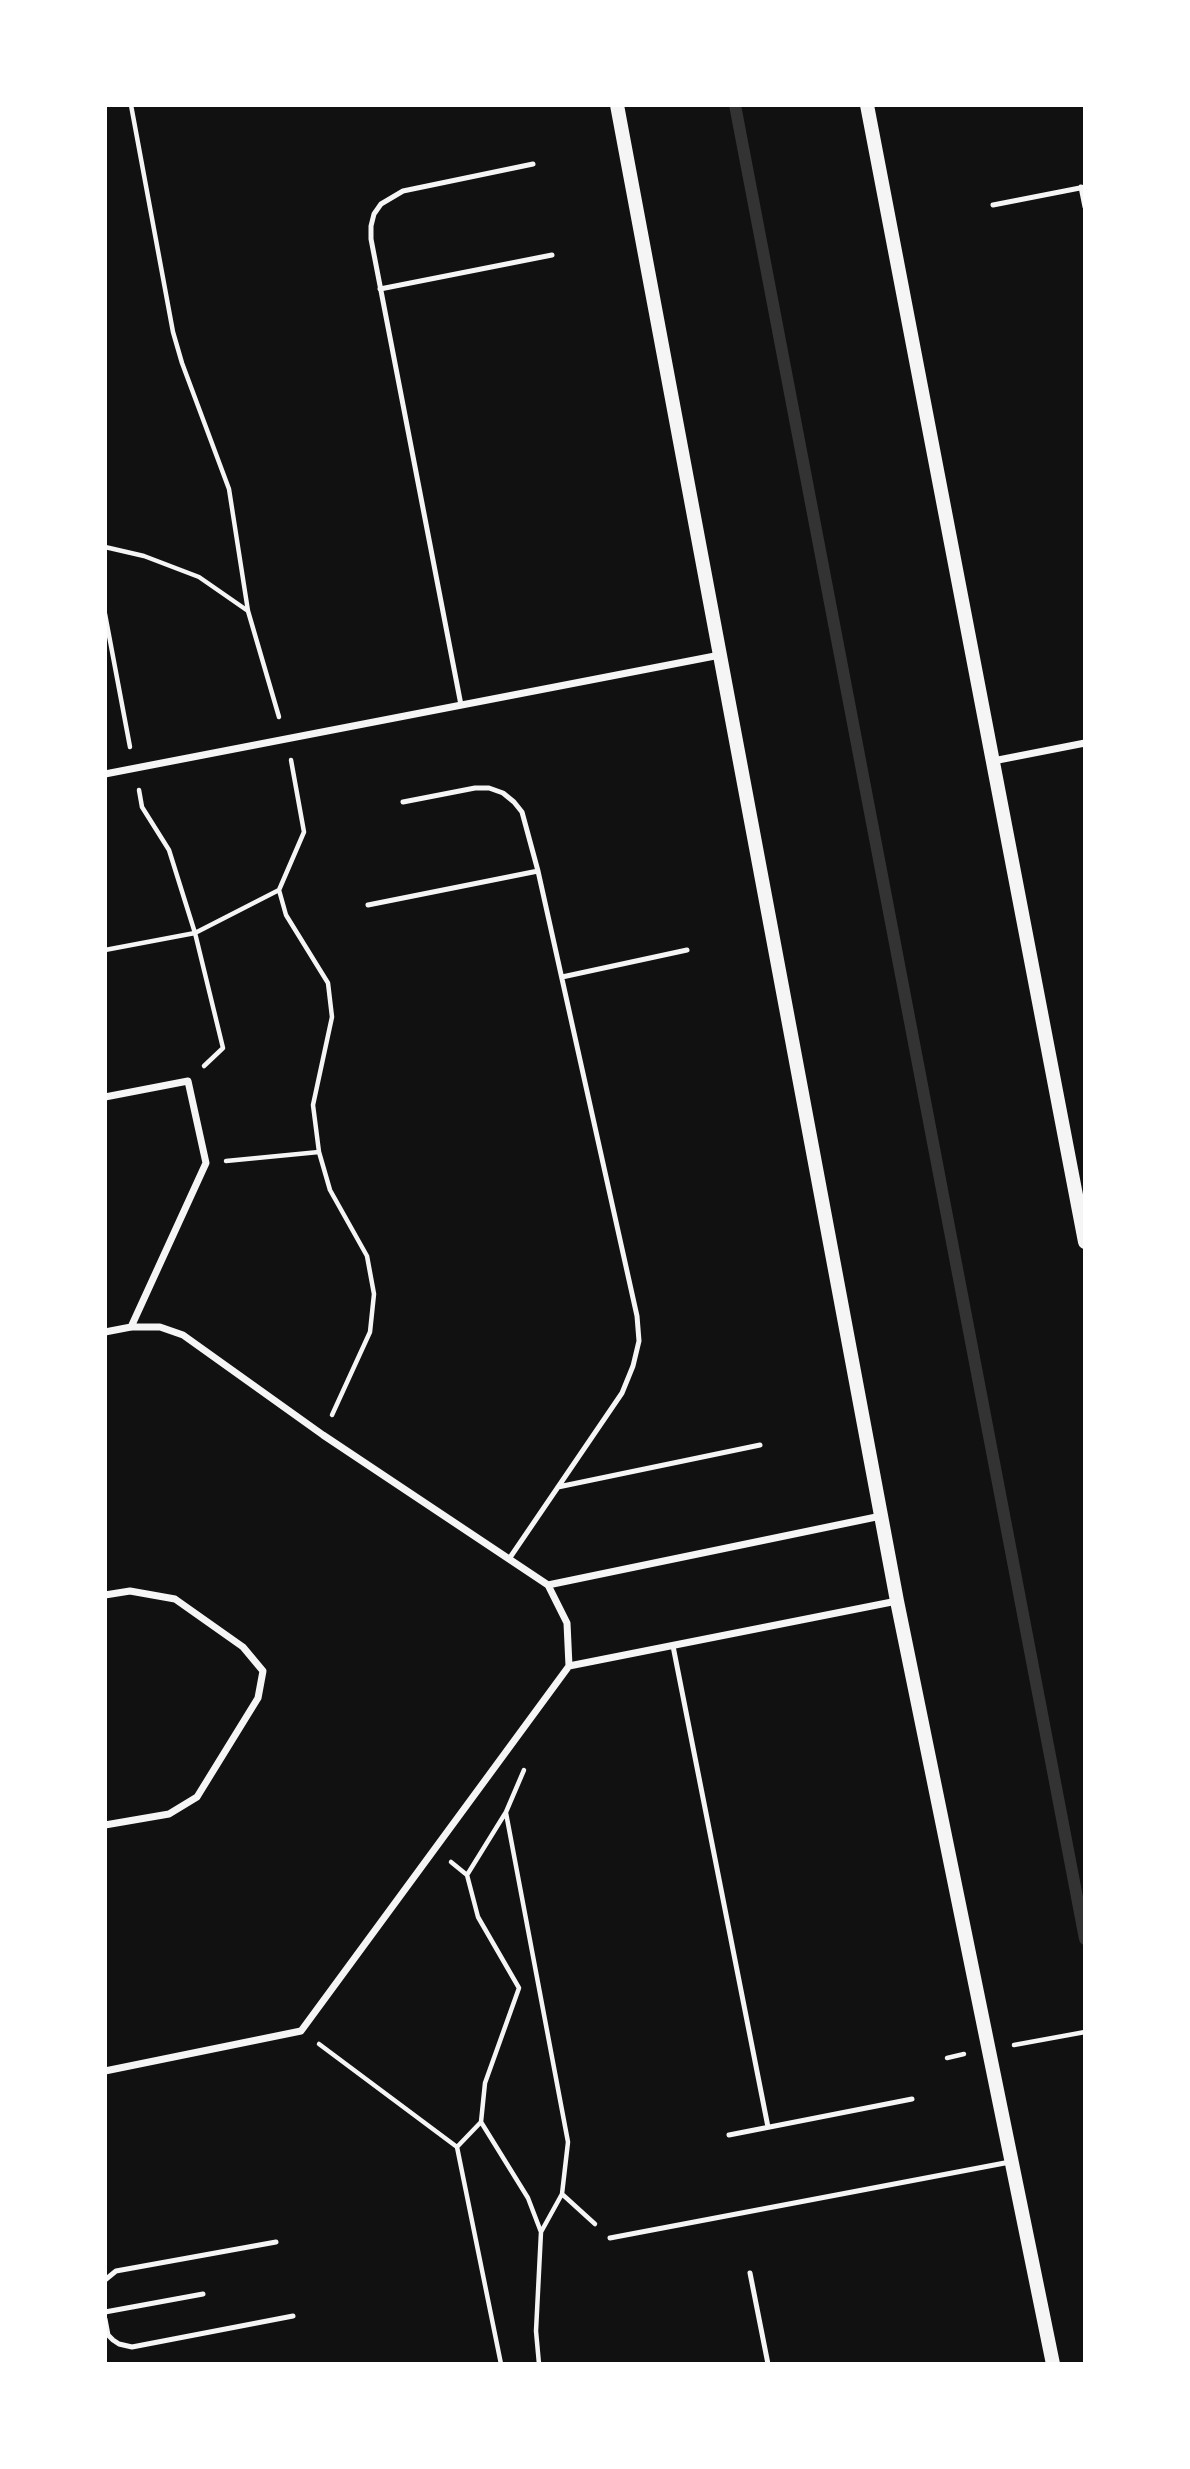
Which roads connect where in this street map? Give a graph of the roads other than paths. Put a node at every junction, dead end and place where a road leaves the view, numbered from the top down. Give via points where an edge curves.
1 (617, 105) edge
2 (867, 105) edge
3 (533, 164) dead end
4 (1083, 187) edge
5 (993, 205) dead end
6 (1085, 207) edge
7 (552, 254) dead end
8 (380, 289) junction
9 (721, 655) junction
10 (461, 705) junction
11 (1085, 743) edge
12 (993, 761) junction
13 (105, 774) edge
14 (403, 802) dead end
15 (538, 871) junction
16 (368, 905) dead end
17 (687, 950) dead end
18 (562, 977) junction
19 (105, 1097) edge
20 (1085, 1242) edge
21 (131, 1326) junction
22 (105, 1332) edge
23 (760, 1445) dead end
24 (558, 1487) junction
25 (882, 1516) junction
26 (509, 1559) junction
27 (548, 1585) junction
28 (105, 1595) edge
29 (897, 1601) junction
30 (673, 1646) junction
31 (569, 1666) junction
32 (105, 1825) edge
33 (105, 2071) edge
34 (912, 2099) dead end
35 (768, 2127) junction
36 (729, 2135) dead end
37 (1010, 2161) junction
38 (610, 2238) road end
39 (276, 2242) dead end
40 (750, 2273) dead end
41 (105, 2280) edge
42 (203, 2294) dead end
43 (105, 2312) edge
44 (293, 2316) dead end
45 (105, 2319) edge
46 (768, 2364) edge
47 (1053, 2364) edge

1 - 9 main road
2 - 12 main road
3 - 8 lane via 403,191 381,204 374,214 370,239
4 - 5 lane
4 - 6 lane
7 - 8 lane
8 - 10 lane
9 - 10 street
9 - 25 main road
10 - 13 street
11 - 12 street
12 - 20 main road
14 - 15 lane via 475,788 503,793 522,812
15 - 16 lane
15 - 18 lane
17 - 18 lane
18 - 24 lane via 639,1341 622,1393
19 - 21 street via 188,1082 206,1163
21 - 22 street
21 - 26 street via 160,1327 183,1335
23 - 24 lane
24 - 26 lane
25 - 27 street
25 - 29 main road
26 - 27 street
27 - 31 street via 567,1623
28 - 32 street via 130,1591 175,1599 243,1647 263,1671 258,1698 197,1797 169,1815
29 - 30 street
29 - 37 main road
30 - 31 street
30 - 35 lane
31 - 33 street via 301,2031
34 - 35 lane
35 - 36 lane
37 - 38 lane
37 - 47 main road
39 - 41 lane via 116,2271
40 - 46 lane
42 - 43 lane
44 - 45 lane via 132,2347 108,2335

